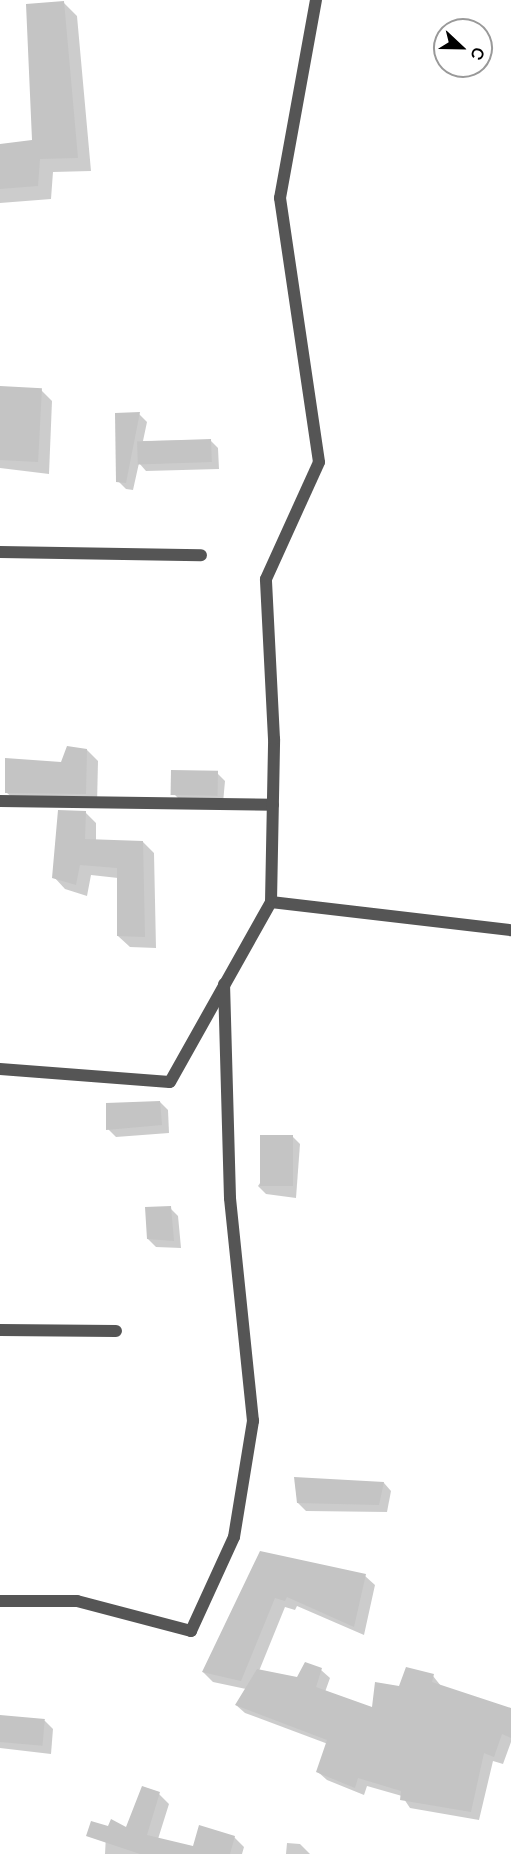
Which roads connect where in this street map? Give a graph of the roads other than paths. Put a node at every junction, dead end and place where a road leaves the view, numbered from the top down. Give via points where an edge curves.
1 (316, 0) edge
2 (0, 552) edge
3 (201, 555) dead end
4 (0, 801) edge
5 (273, 805) junction
6 (271, 902) junction
7 (511, 930) edge
8 (224, 984) junction
9 (0, 1069) edge
10 (0, 1330) edge
11 (116, 1330) dead end
12 (0, 1601) edge

1 - 5 street via 280,198 319,462 266,579 274,739
2 - 3 street
4 - 5 street
5 - 6 street
6 - 7 street
6 - 8 street
8 - 9 street via 170,1082
8 - 12 street via 230,1198 253,1421 234,1537 191,1631 77,1601
10 - 11 street

